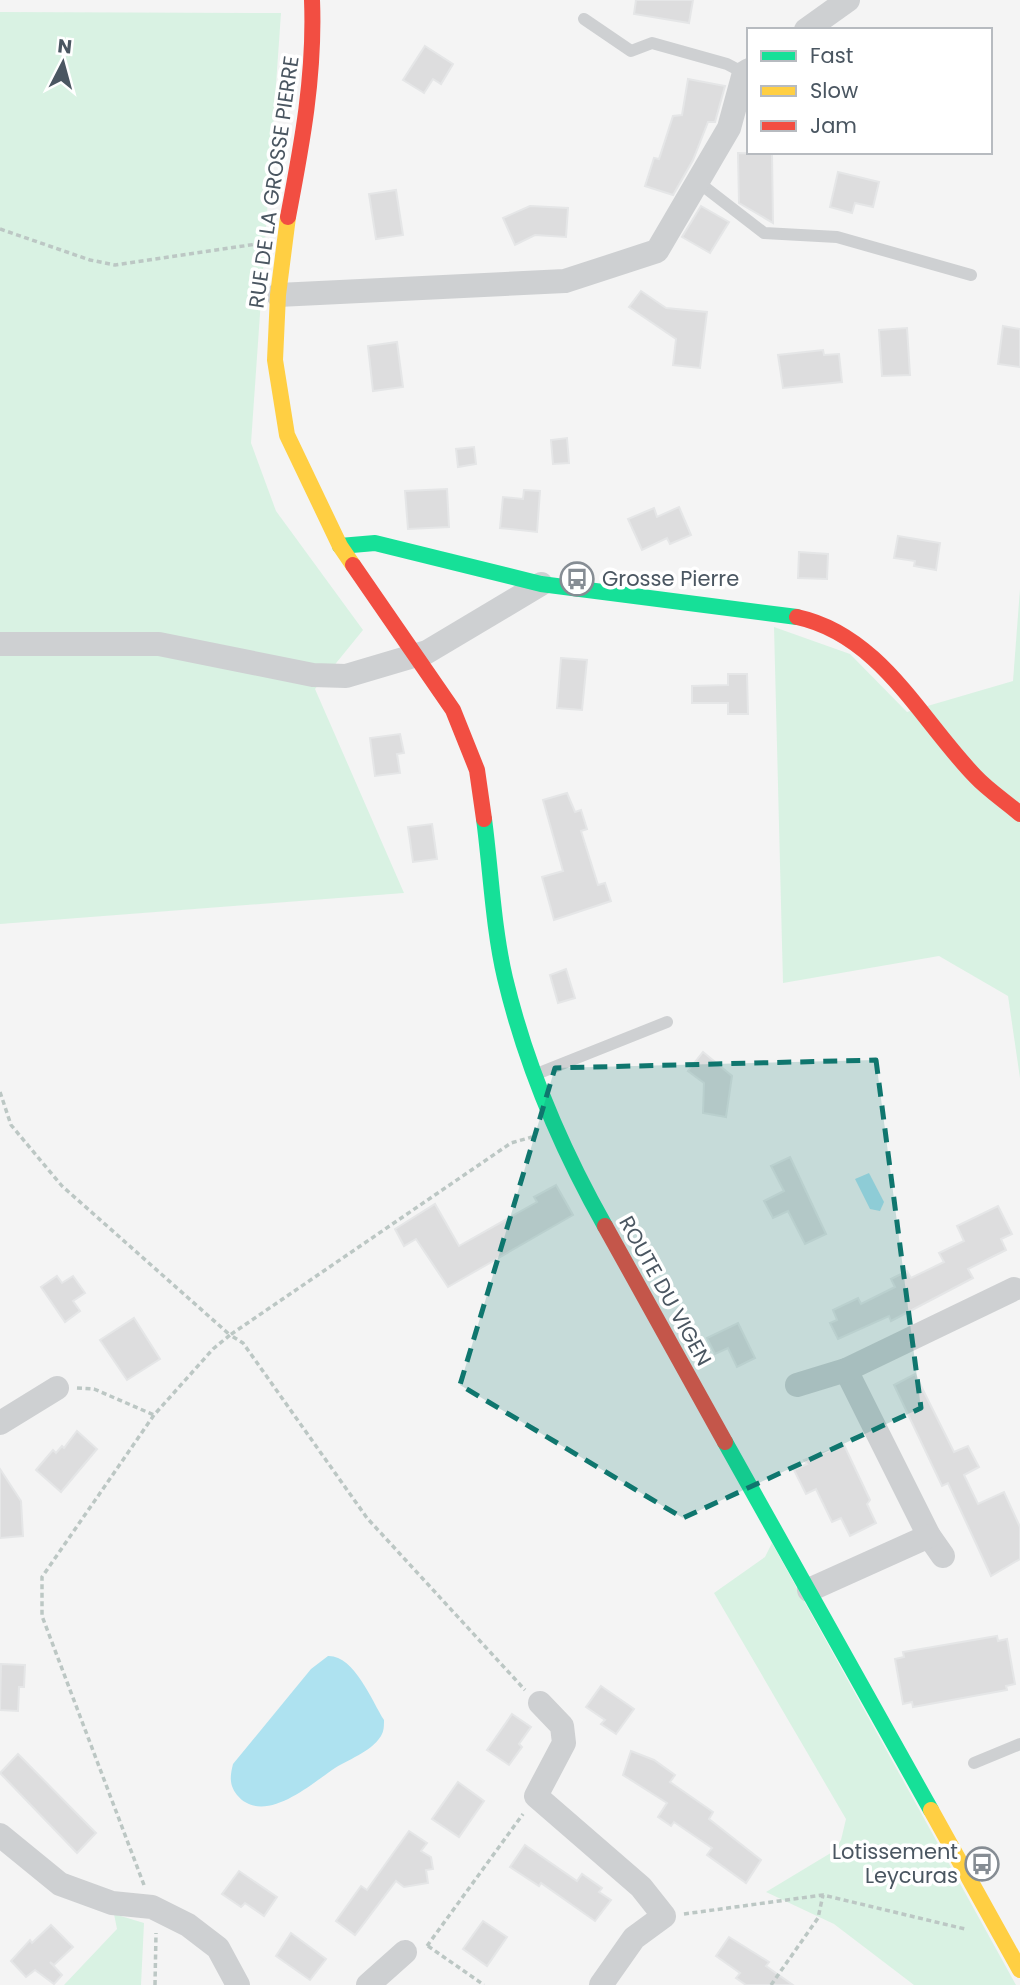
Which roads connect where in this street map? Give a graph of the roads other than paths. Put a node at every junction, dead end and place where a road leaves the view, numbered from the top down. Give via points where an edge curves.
1 (312, 0) edge
2 (848, 0) edge
3 (584, 19) dead end
4 (809, 28) edge
5 (746, 71) edge
6 (698, 181) junction
7 (971, 275) dead end
8 (278, 295) junction
9 (340, 546) junction
10 (541, 584) junction
11 (375, 598) joint
12 (0, 644) edge
13 (418, 655) junction
14 (1020, 814) edge
15 (667, 1022) dead end
16 (534, 1075) junction
17 (1014, 1289) dead end
18 (846, 1370) junction
19 (797, 1385) dead end
20 (57, 1388) road end
21 (0, 1423) edge
22 (929, 1536) junction
23 (943, 1556) dead end
24 (809, 1590) junction
25 (540, 1703) road end
26 (1020, 1744) edge
27 (974, 1763) dead end
28 (0, 1835) edge
29 (416, 1949) road end
30 (1020, 1970) edge
31 (237, 1985) edge
32 (368, 1985) edge
33 (601, 1985) edge

1 - 8 street, RUE DE LA GROSSE PIERRE via 309,108
2 - 4 street
3 - 5 lane via 631,51 652,43
5 - 6 street via 729,128
6 - 7 lane via 764,233 837,237
6 - 8 street via 657,251 565,281
8 - 9 street, RUE DE LA GROSSE PIERRE via 275,360 287,435
9 - 10 street via 375,543
9 - 11 street, RUE DE LA GROSSE PIERRE
10 - 13 street
10 - 14 street via 819,622 887,670 975,776
11 - 13 street, ROUTE DU VIGEN
12 - 13 street via 159,644 313,675 346,676
13 - 16 street, ROUTE DU VIGEN via 453,710 477,770 505,976
15 - 16 lane
16 - 24 street, ROUTE DU VIGEN via 570,1164
17 - 18 street
18 - 19 street
18 - 22 street
20 - 21 street
22 - 23 street
22 - 24 street
24 - 30 street, ROUTE DU VIGEN
25 - 33 street via 562,1726 564,1743 536,1796 641,1887 664,1916 634,1938
26 - 27 lane
28 - 31 street via 60,1884 112,1902 152,1907 188,1925 218,1948
29 - 32 street

